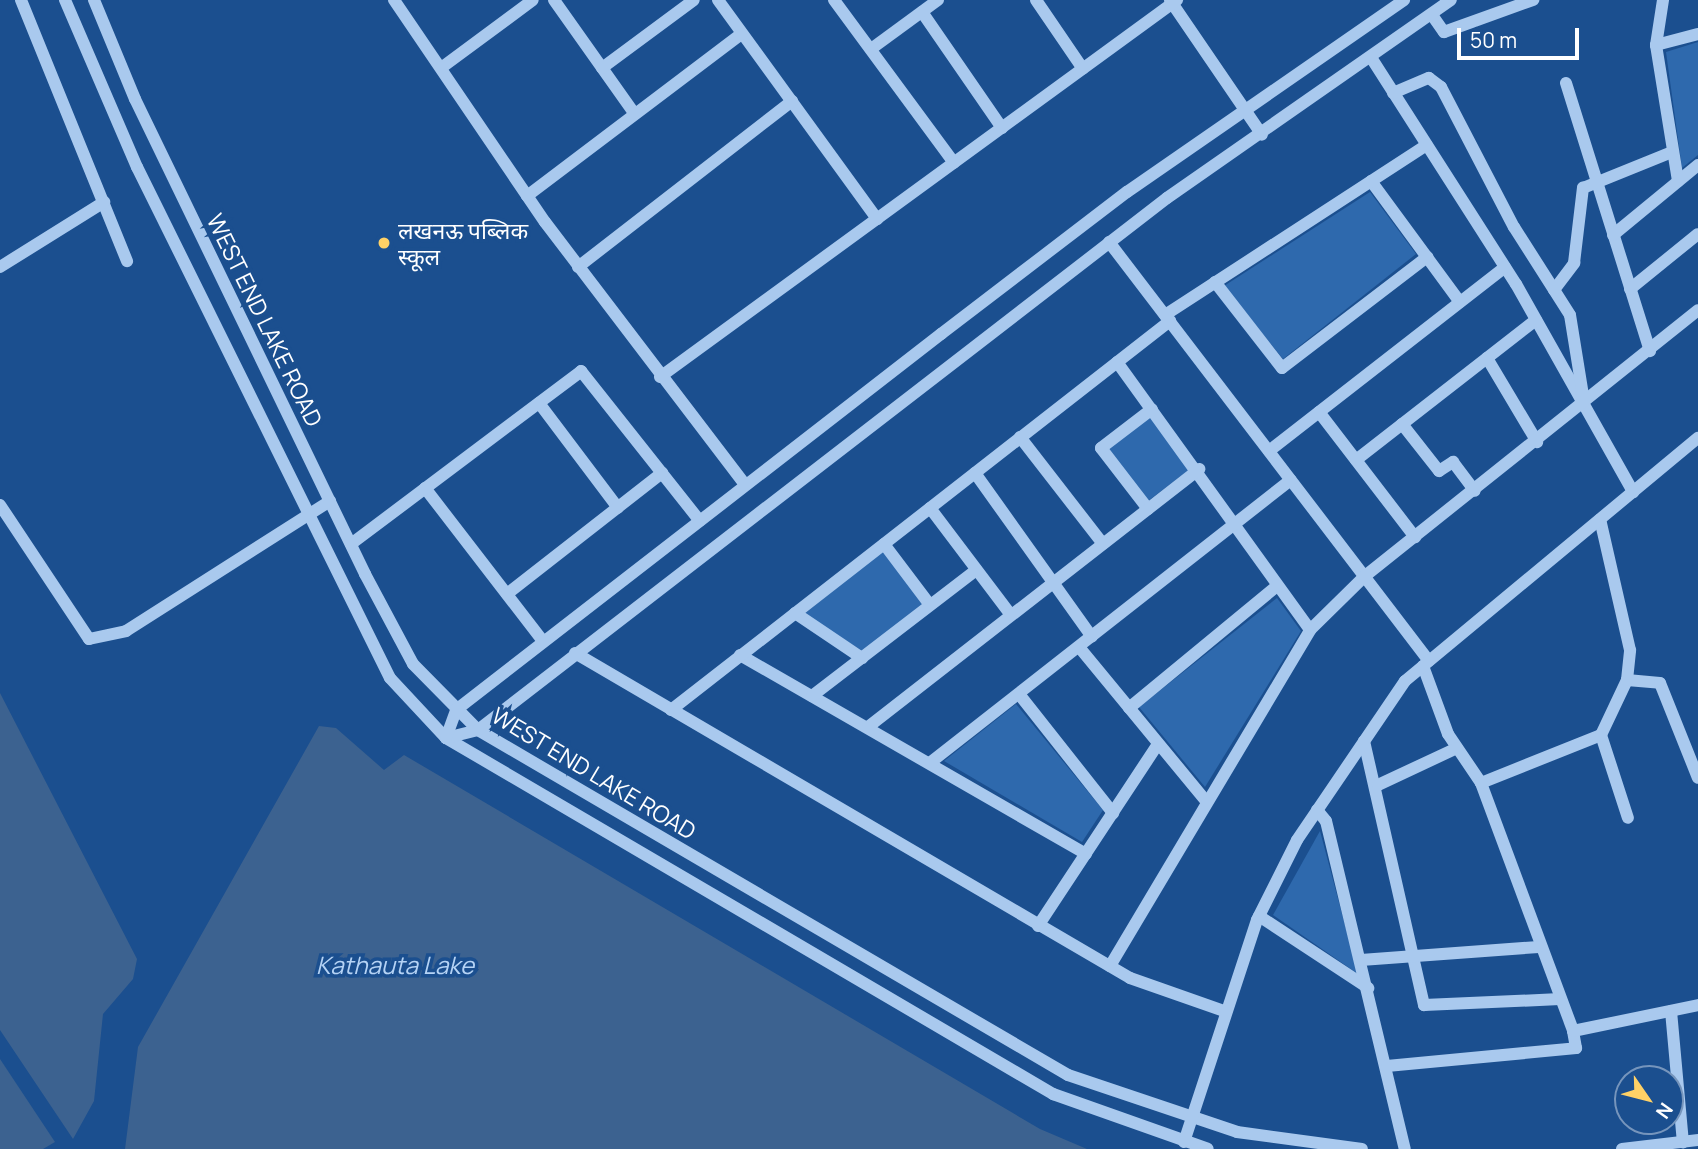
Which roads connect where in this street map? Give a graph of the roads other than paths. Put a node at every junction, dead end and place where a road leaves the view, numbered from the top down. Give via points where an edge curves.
1 (21, 0) edge
2 (65, 0) edge
3 (94, 0) edge
4 (394, 0) edge
5 (533, 0) edge
6 (554, 0) edge
7 (694, 0) edge
8 (718, 0) edge
9 (834, 0) edge
10 (938, 0) edge
11 (1037, 0) edge
12 (1404, 0) edge
13 (1451, 0) edge
14 (1533, 0) edge
15 (1663, 0) edge
16 (1173, 1) edge
17 (922, 12) junction
18 (1432, 15) junction
19 (741, 34) junction
20 (1698, 34) edge
21 (1656, 45) junction
22 (871, 49) junction
23 (1372, 59) junction
24 (441, 68) junction
25 (602, 68) junction
26 (1083, 69) junction
27 (1566, 83) dead end
28 (1393, 93) junction
29 (792, 102) junction
30 (1246, 112) junction
31 (634, 113) junction
32 (1002, 128) junction
33 (1262, 135) junction
34 (1427, 145) junction
35 (1672, 152) junction
36 (954, 163) junction
37 (1698, 165) edge
38 (1601, 176) junction
39 (1371, 181) junction
40 (1678, 181) junction
41 (527, 196) junction
42 (104, 202) junction
43 (877, 219) junction
44 (1698, 234) edge
45 (1613, 235) junction
46 (1109, 242) junction
47 (1427, 257) junction
48 (127, 261) dead end
49 (0, 267) edge
50 (578, 267) junction
51 (1505, 267) junction
52 (1215, 282) junction
53 (1630, 289) junction
54 (1554, 290) junction
55 (1460, 302) junction
56 (1698, 310) edge
57 (1167, 318) junction
58 (1536, 320) junction
59 (1650, 351) junction
60 (1488, 358) junction
61 (1117, 362) junction
62 (660, 377) junction
63 (539, 403) junction
64 (1584, 406) junction
65 (1152, 409) junction
66 (1319, 412) junction
67 (1402, 424) junction
68 (1020, 437) junction
69 (1698, 438) edge
70 (1537, 442) junction
71 (1269, 451) junction
72 (1356, 460) junction
73 (1199, 469) junction
74 (662, 473) junction
75 (975, 473) junction
76 (1291, 480) junction
77 (745, 485) junction
78 (425, 488) junction
79 (1475, 491) junction
80 (1633, 492) junction
81 (330, 501) junction
82 (0, 505) edge
83 (618, 508) junction
84 (930, 508) junction
85 (1148, 509) junction
86 (307, 512) junction
87 (1600, 519) junction
88 (700, 520) junction
89 (1232, 526) junction
90 (1415, 537) junction
91 (351, 544) junction
92 (884, 544) junction
93 (1103, 544) junction
94 (976, 570) junction
95 (1365, 576) junction
96 (1057, 580) junction
97 (1277, 586) junction
98 (507, 594) junction
99 (930, 605) junction
100 (796, 612) junction
101 (1011, 615) junction
102 (1310, 630) junction
103 (1092, 636) junction
104 (543, 641) junction
105 (1079, 647) junction
106 (575, 653) junction
107 (740, 655) junction
108 (862, 657) junction
109 (1426, 663) junction
110 (1627, 680) junction
111 (1018, 694) junction
112 (812, 696) junction
113 (1129, 708) junction
114 (456, 710) junction
115 (671, 710) junction
116 (868, 727) junction
117 (478, 730) junction
118 (1601, 735) junction
119 (446, 738) junction
120 (1364, 741) junction
121 (1158, 744) junction
122 (1457, 747) junction
123 (932, 762) junction
124 (1698, 778) edge
125 (1481, 783) junction
126 (1378, 785) junction
127 (1205, 800) junction
128 (1317, 810) junction
129 (1113, 813) junction
130 (1628, 818) dead end
131 (1086, 854) junction
132 (1259, 916) junction
133 (1038, 926) junction
134 (1539, 947) junction
135 (1414, 958) junction
136 (1361, 960) junction
137 (1110, 966) junction
138 (1368, 988) junction
139 (1560, 999) junction
140 (1698, 1005) edge
141 (1224, 1011) junction
142 (1671, 1011) junction
143 (1573, 1031) junction
144 (1387, 1066) junction
145 (1191, 1120) junction
146 (1698, 1140) edge
147 (1184, 1142) junction
148 (1683, 1142) junction
149 (1208, 1149) edge
150 (1362, 1149) edge
151 (1405, 1149) edge
152 (1622, 1149) edge

1 - 42 street
2 - 86 street, WEST END LAKE ROAD via 137,167
3 - 81 street, WEST END LAKE ROAD
4 - 24 street
5 - 24 street
6 - 25 street
7 - 25 street
8 - 19 street
9 - 22 street
10 - 17 street
11 - 26 street
12 - 30 street
13 - 18 street
14 - 18 street via 1444,32
15 - 21 street
16 - 26 street
16 - 30 street
17 - 22 street
17 - 32 street
18 - 23 street
19 - 29 street
19 - 31 street
20 - 21 street
21 - 35 street
22 - 36 street
23 - 28 street
23 - 33 street
24 - 41 street
25 - 31 street
26 - 32 street
27 - 38 street
28 - 34 street
28 - 54 street via 1429,78 1441,87
29 - 43 street
29 - 50 street
30 - 33 street
30 - 77 street via 1127,192
31 - 41 street
32 - 36 street
33 - 46 street
34 - 39 street
34 - 51 street
35 - 38 street
35 - 40 street
36 - 43 street
37 - 40 street
38 - 45 street
38 - 54 street via 1583,188 1574,263
39 - 47 street
39 - 52 street
40 - 45 street
41 - 50 street
42 - 48 street
42 - 49 street
43 - 62 street
44 - 53 street
45 - 53 street
46 - 57 street
46 - 106 street
47 - 52 street via 1282,368
47 - 55 street
50 - 62 street
51 - 55 street
51 - 58 street
52 - 57 street
53 - 59 street
54 - 64 street via 1570,315
55 - 66 street
56 - 59 street
57 - 61 street
57 - 71 street
58 - 60 street
58 - 64 street
59 - 64 street
60 - 67 street
60 - 70 street
61 - 65 street
61 - 68 street
62 - 77 street
63 - 74 street via 581,371
63 - 78 street
63 - 83 street
64 - 70 street
64 - 80 street
65 - 73 street
65 - 85 street via 1101,447
66 - 71 street
66 - 72 street
67 - 72 street
67 - 79 street via 1439,471 1453,462
68 - 75 street
68 - 93 street
69 - 80 street
70 - 79 street
71 - 76 street
72 - 90 street
73 - 85 street
73 - 89 street
74 - 83 street
74 - 88 street
75 - 84 street
75 - 96 street
76 - 89 street
76 - 95 street
77 - 88 street
78 - 91 street
78 - 98 street
79 - 90 street
80 - 87 street
81 - 86 street
81 - 91 street, WEST END LAKE ROAD
82 - 86 street via 89,639 126,631
83 - 98 street
84 - 92 street
84 - 94 street
85 - 93 street
86 - 119 street, WEST END LAKE ROAD via 390,678
87 - 109 street
87 - 110 street via 1630,650
88 - 104 street
89 - 97 street
89 - 103 street
90 - 95 street
91 - 114 street, WEST END LAKE ROAD via 413,664
92 - 99 street
92 - 100 street
93 - 96 street
94 - 99 street
94 - 101 street
95 - 102 street
95 - 109 street
96 - 101 street
96 - 103 street
97 - 102 street
97 - 113 street
98 - 104 street
99 - 108 street
100 - 107 street
100 - 108 street
101 - 116 street
102 - 127 street
103 - 105 street
104 - 114 street
105 - 111 street
105 - 113 street
106 - 115 street
106 - 117 street
107 - 112 street
107 - 115 street
108 - 112 street
109 - 120 street via 1405,681
109 - 122 street
110 - 118 street
110 - 124 street via 1660,683
111 - 123 street
111 - 129 street
112 - 116 street
113 - 121 street
114 - 117 street, WEST END LAKE ROAD
114 - 119 street
115 - 133 street
116 - 123 street
117 - 119 street
117 - 145 street, WEST END LAKE ROAD via 1068,1075
118 - 125 street
118 - 130 street
119 - 147 street, WEST END LAKE ROAD via 1053,1094
120 - 126 street
120 - 128 street
121 - 127 street
121 - 129 street
122 - 125 street
122 - 126 street
123 - 131 street
125 - 134 street
126 - 135 street
127 - 137 street
128 - 132 street
128 - 136 street via 1326,821
129 - 131 street
131 - 133 street
132 - 138 street
132 - 141 street
133 - 137 street
134 - 135 street
134 - 139 street
135 - 136 street
135 - 139 street via 1424,1005
136 - 138 street
137 - 141 street
138 - 144 street
139 - 143 street
140 - 142 street
141 - 145 street
142 - 143 street
142 - 148 street
143 - 144 street via 1576,1048
144 - 151 street
145 - 147 street
145 - 150 street, WEST END LAKE ROAD
146 - 148 street
147 - 149 street, WEST END LAKE ROAD
148 - 152 street

